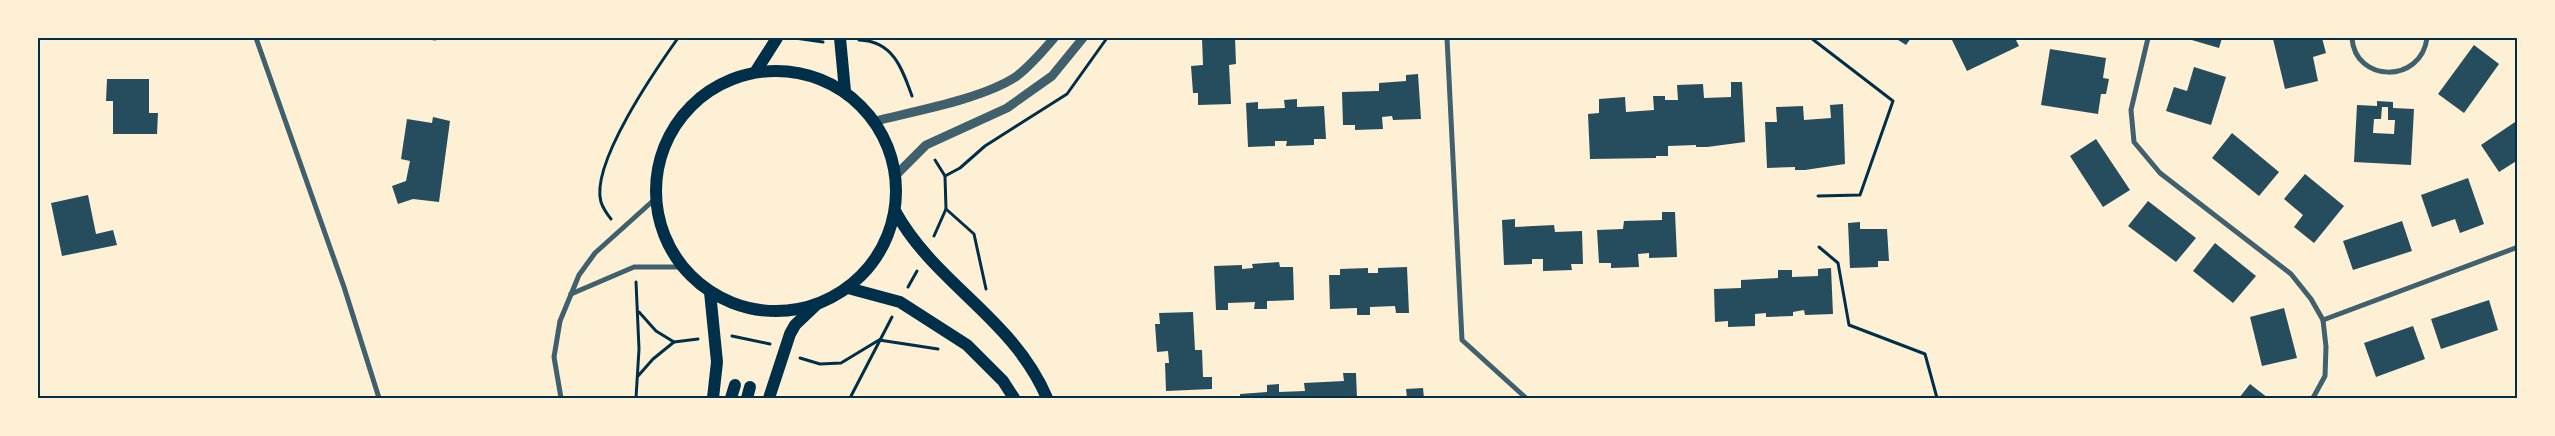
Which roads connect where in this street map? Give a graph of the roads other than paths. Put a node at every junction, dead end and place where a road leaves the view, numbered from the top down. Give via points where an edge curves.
1 (256, 38) edge
2 (778, 38) edge
3 (1054, 38) edge
4 (1083, 38) edge
5 (1447, 38) edge
6 (2148, 38) edge
7 (2352, 38) edge
8 (2427, 38) edge
9 (839, 39) edge
10 (756, 71) junction
11 (844, 91) junction
12 (874, 121) junction
13 (896, 175) junction
14 (655, 199) junction
15 (895, 211) junction
16 (2518, 247) edge
17 (682, 267) junction
18 (848, 288) junction
19 (710, 292) junction
20 (571, 294) junction
21 (817, 305) junction
22 (2322, 320) junction
23 (735, 385) dead end
24 (379, 398) edge
25 (561, 398) edge
26 (713, 398) edge
27 (731, 398) edge
28 (769, 398) edge
29 (1014, 398) edge
30 (1047, 398) edge
31 (1526, 398) edge
32 (2313, 398) edge

1 - 24 street via 344,287
2 - 10 main road
3 - 12 street via 1016,76 980,92
4 - 13 street via 1052,76 1007,108 926,145
5 - 31 street via 1462,340
6 - 22 street via 2131,110 2134,142 2160,173 2291,274 2311,299
7 - 8 street via 2356,53 2364,63 2388,73 2412,65 2421,56
9 - 11 main road
10 - 11 main road via 787,70 810,75
10 - 14 main road via 724,82 689,106 662,149
11 - 12 main road
12 - 13 main road via 884,138
13 - 15 main road
14 - 17 main road via 663,235
14 - 20 street via 595,253 579,274
15 - 18 main road via 886,240 870,266
15 - 30 main road via 925,255 1006,333 1038,378
16 - 22 street
17 - 19 main road
17 - 20 street via 634,267
18 - 21 main road
18 - 29 main road via 900,302 967,345 1003,381
19 - 21 main road via 744,308 780,312
19 - 26 main road via 716,338 717,377
20 - 25 street via 560,321 554,357
21 - 28 main road via 795,325 783,350
22 - 32 street via 2326,347 2325,376
23 - 27 main road

